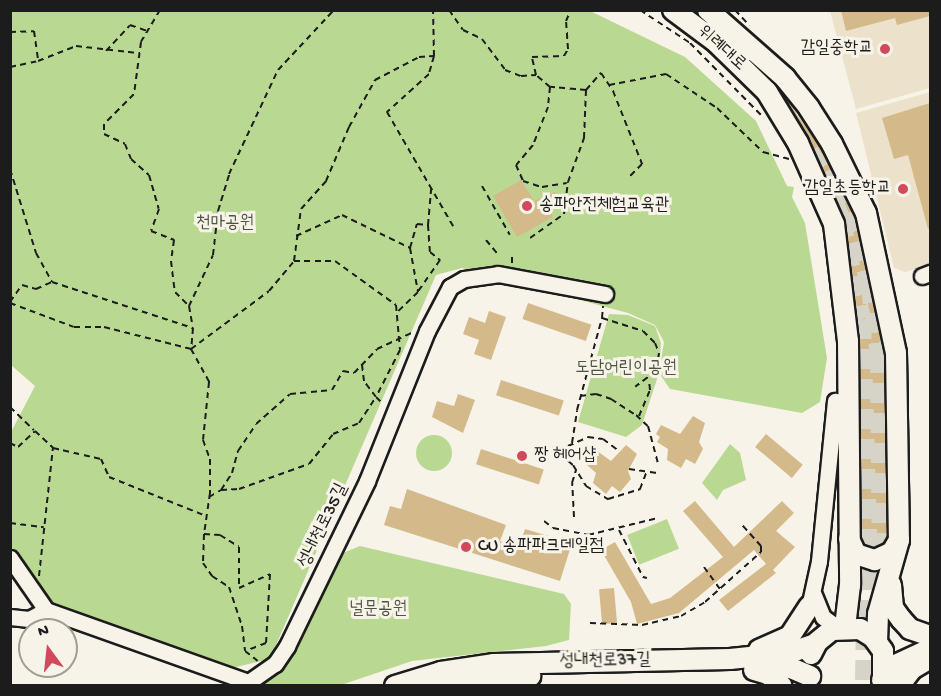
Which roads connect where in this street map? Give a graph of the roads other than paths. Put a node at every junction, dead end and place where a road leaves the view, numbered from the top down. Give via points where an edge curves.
1 (673, 10) edge
2 (708, 10) edge
3 (605, 294) dead end
4 (835, 401) dead end
5 (849, 539) junction
6 (899, 540) junction
7 (10, 558) edge
8 (891, 579) junction
9 (811, 601) junction
10 (43, 604) junction
11 (10, 617) edge
12 (842, 628) junction
13 (930, 636) edge
14 (878, 642) junction
15 (816, 643) junction
16 (930, 647) edge
17 (930, 657) edge
18 (730, 659) junction
19 (591, 669) junction
20 (751, 669) junction
21 (811, 681) edge
22 (246, 684) edge
23 (884, 684) edge
24 (395, 686) edge
25 (444, 686) edge
26 (782, 686) edge

1 - 5 main road, 위례대로 via 716,42 767,92 798,143 834,224 848,341
2 - 6 main road, 위례대로 via 785,78 832,144 866,213 896,353
3 - 22 street, 성내천로35길 via 498,274 481,275 450,287 429,327 367,481 287,646 275,664
4 - 9 street
5 - 6 main road via 856,554 875,560 892,552
5 - 12 main road, 위례대로
6 - 8 main road, 위례대로
7 - 10 street
8 - 13 main road via 893,608 910,629
8 - 14 main road via 878,614
9 - 12 street via 823,617
9 - 15 main road
9 - 18 main road via 790,636
10 - 11 street via 28,619
10 - 22 street, 성내천로35길
12 - 14 main road via 860,629
12 - 15 main road, 성내천로37길
14 - 16 main road via 888,646
14 - 23 main road via 885,661
15 - 18 main road, 성내천로37길 via 789,653
15 - 21 main road via 809,660
16 - 23 main road via 892,666
17 - 23 main road
18 - 19 main road, 성내천로37길
19 - 20 main road, 성내천로37길
19 - 24 main road, 성내천로37길 via 475,666
19 - 25 main road, 성내천로37길
20 - 21 main road, 성내천로37길 via 791,668
20 - 26 main road via 768,674

